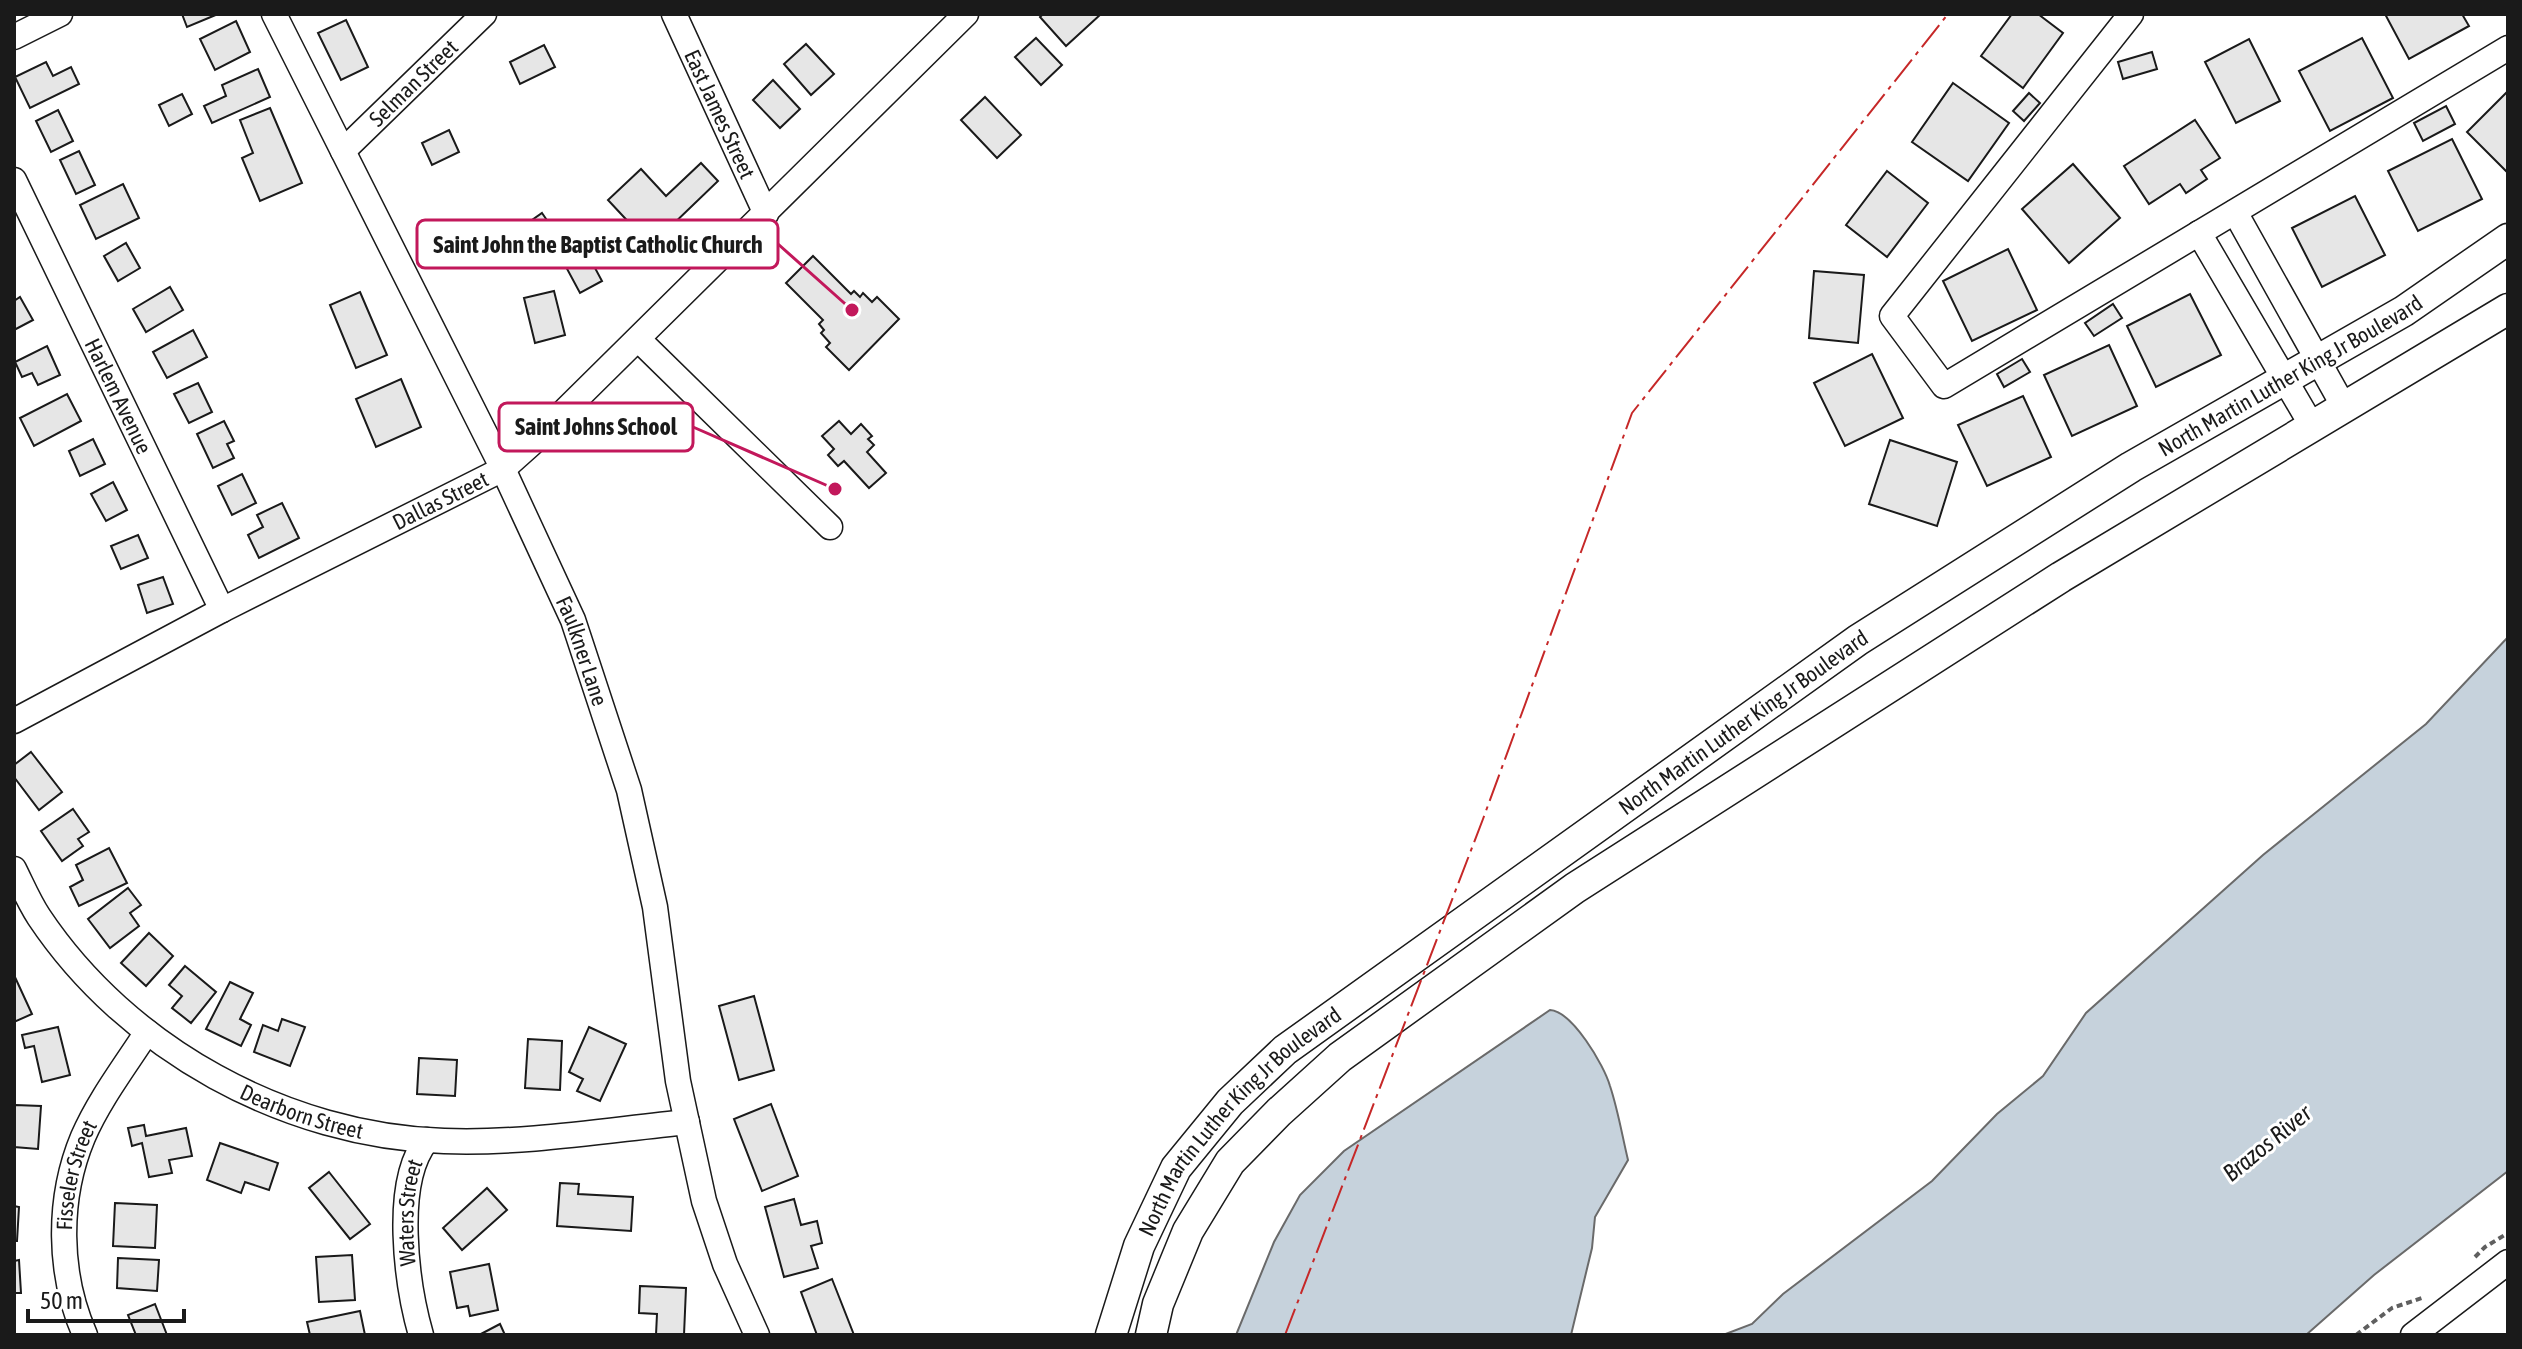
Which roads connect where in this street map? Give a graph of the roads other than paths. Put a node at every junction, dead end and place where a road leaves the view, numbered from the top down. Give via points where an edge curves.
1 (60, 14) edge
2 (274, 14) edge
3 (484, 14) edge
4 (674, 14) edge
5 (966, 14) edge
6 (2131, 14) edge
7 (14, 37) edge
8 (2508, 48) edge
9 (343, 151) junction
10 (14, 180) edge
11 (2235, 212) junction
12 (766, 214) junction
13 (2199, 233) junction
14 (2508, 239) edge
15 (2508, 309) edge
16 (638, 339) junction
17 (2318, 360) junction
18 (2285, 379) junction
19 (2344, 407) junction
20 (2312, 426) junction
21 (503, 469) junction
22 (830, 527) dead end
23 (222, 610) junction
24 (14, 721) edge
25 (14, 869) edge
26 (147, 1032) junction
27 (687, 1122) junction
28 (427, 1140) junction
29 (2508, 1262) edge
30 (85, 1335) edge
31 (421, 1335) edge
32 (757, 1335) edge
33 (1111, 1335) edge
34 (1151, 1335) edge
35 (2413, 1335) edge

1 - 7 street
2 - 9 street, Faulkner Lane
3 - 9 street, Selman Street
4 - 12 street, East James Street
5 - 12 street, Dallas Street
6 - 13 street via 1892,316 1944,386
8 - 11 street
9 - 21 street, Faulkner Lane
10 - 23 street, Harlem Avenue
11 - 13 street
11 - 17 street
12 - 16 street, Dallas Street
13 - 18 street
14 - 17 main road, North Martin Luther King Jr Boulevard via 2404,311
15 - 19 main road, North Martin Luther King Jr Boulevard
16 - 21 street, Dallas Street
16 - 22 street
17 - 18 main road, North Martin Luther King Jr Boulevard
17 - 19 street
18 - 20 street
18 - 33 main road, North Martin Luther King Jr Boulevard via 2131,467 1858,640 1285,1050 1230,1102 1176,1168 1139,1246
19 - 20 main road, North Martin Luther King Jr Boulevard
20 - 34 main road, North Martin Luther King Jr Boulevard via 2061,577 1588,880 1340,1057 1230,1162 1188,1231
21 - 23 street, Dallas Street
21 - 27 street, Faulkner Lane via 573,620 629,790 655,907
23 - 24 street, Dallas Street
25 - 26 street, Dearborn Street via 37,915 61,947
26 - 28 street, Dearborn Street via 228,1083 277,1106 373,1133
26 - 30 street, Fisseler Street via 83,1137 67,1192 65,1258
27 - 28 street, Dearborn Street via 490,1141
27 - 32 street, Faulkner Lane via 704,1201
28 - 31 street, Waters Street via 417,1151 405,1227 409,1292
29 - 35 street

